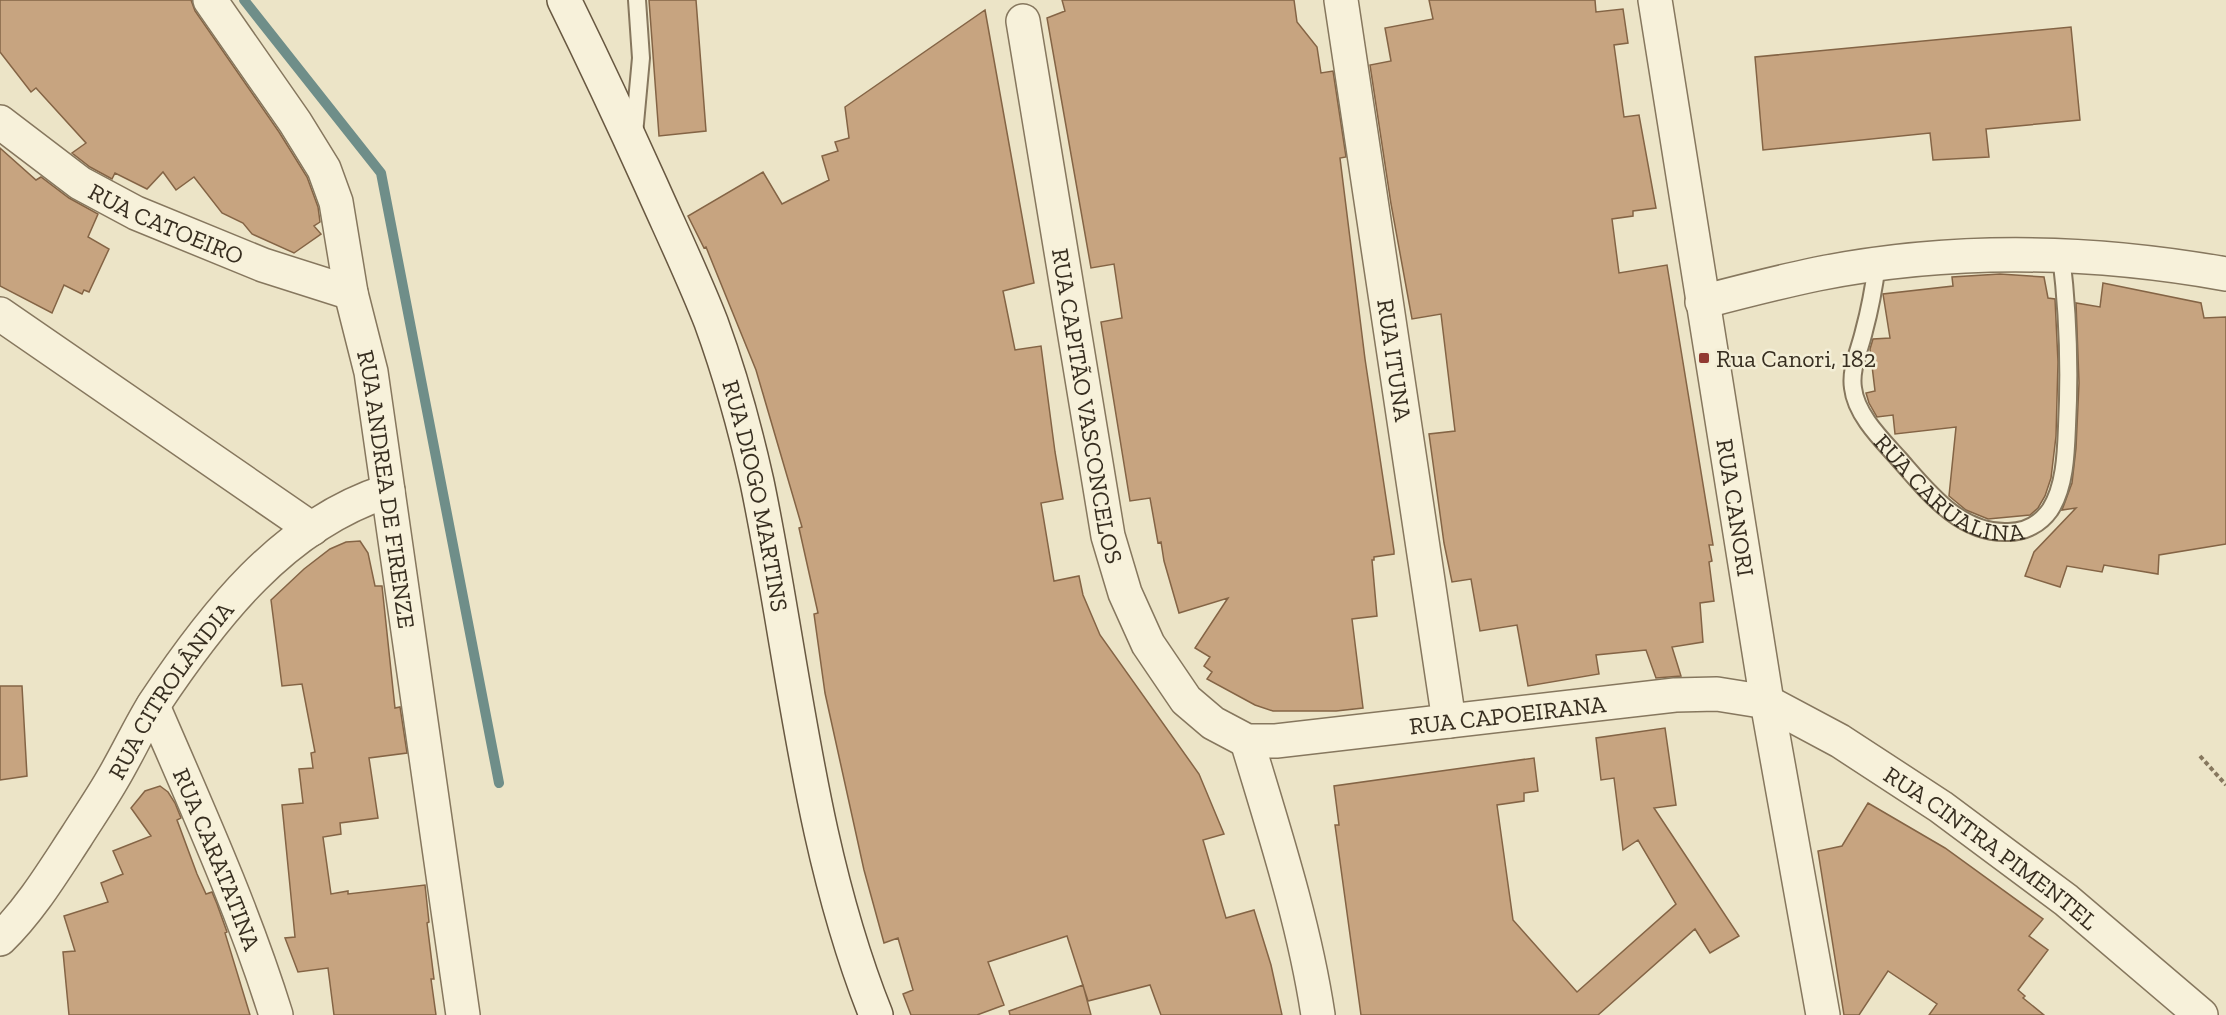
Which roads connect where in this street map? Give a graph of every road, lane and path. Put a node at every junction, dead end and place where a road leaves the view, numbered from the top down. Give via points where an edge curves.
1 (210, 0) edge
2 (564, 0) edge
3 (637, 0) edge
4 (1341, 0) edge
5 (1655, 0) edge
6 (1023, 21) dead end
7 (0, 122) edge
8 (633, 144) junction
9 (2061, 255) junction
10 (1877, 264) junction
11 (2226, 274) edge
12 (351, 293) junction
13 (1702, 302) junction
14 (0, 314) edge
15 (388, 491) junction
16 (312, 529) junction
17 (1767, 702) junction
18 (153, 706) junction
19 (1449, 721) junction
20 (1247, 741) junction
21 (2200, 756) dead end
22 (2226, 785) edge
23 (0, 939) edge
24 (276, 1015) edge
25 (463, 1015) edge
26 (876, 1015) edge
27 (1318, 1015) edge
28 (1823, 1015) edge
29 (2201, 1015) edge

1 - 12 street, RUA ANDREA DE FIRENZE via 324,169 336,202
2 - 8 street, RUA DIOGO MARTINS
3 - 8 lane via 640,58
4 - 19 street, RUA ITUNA
5 - 13 street, RUA CANORI
6 - 20 street, RUA CAPITÃO VASCONCELOS via 1108,536 1125,593 1148,644 1186,699 1213,723
7 - 12 street, RUA CATOEIRO via 80,183 136,213 263,264
8 - 26 street, RUA DIOGO MARTINS via 711,322 732,383 756,481 808,767 836,894
9 - 10 street via 1954,257
9 - 10 lane, RUA CARUALINA via 2070,370 2066,460 2051,508 2043,519 2018,532 1998,533 1977,528 1940,503 1885,443 1855,400 1854,368
9 - 11 street via 2133,260
10 - 13 street
12 - 15 street, RUA ANDREA DE FIRENZE via 371,372
13 - 17 street, RUA CANORI
14 - 16 street
15 - 16 street, RUA CITROLÂNDIA via 344,509
15 - 25 street, RUA ANDREA DE FIRENZE
16 - 18 street, RUA CITROLÂNDIA via 271,559 236,594
17 - 19 street, RUA CAPOEIRANA via 1717,694 1675,695
17 - 28 street, RUA CANORI
17 - 29 street, RUA CINTRA PIMENTEL via 1840,741 1941,807 2066,900
18 - 23 street, RUA CITROLÂNDIA via 112,781 61,860 15,925
18 - 24 street, RUA CARATATINA via 249,936
19 - 20 street, RUA CAPOEIRANA
20 - 27 street via 1293,902
21 - 22 path

